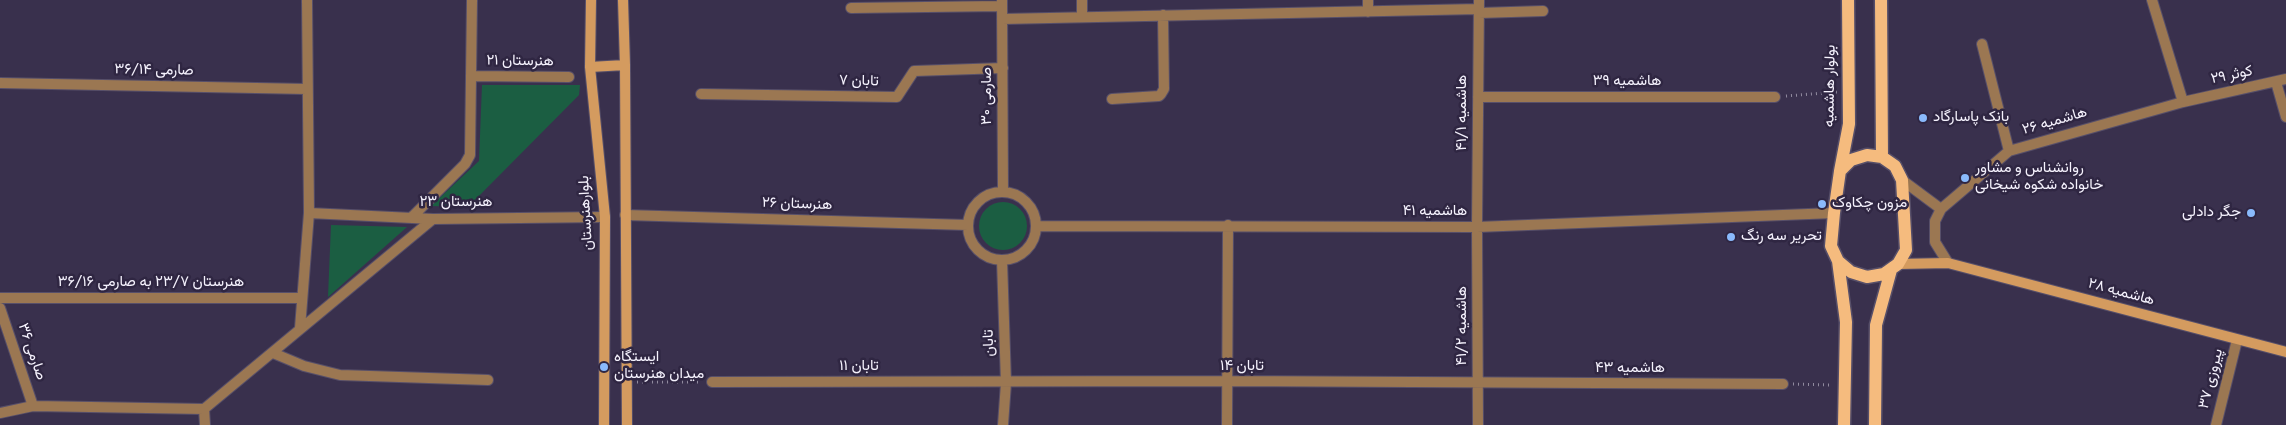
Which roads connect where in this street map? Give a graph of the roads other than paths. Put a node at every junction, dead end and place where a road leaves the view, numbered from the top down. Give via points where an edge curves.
1 (307, 0) edge
2 (472, 0) edge
3 (591, 0) edge
4 (623, 0) edge
5 (1082, 0) edge
6 (1368, 0) edge
7 (1848, 0) edge
8 (1881, 0) edge
9 (2152, 0) edge
10 (1002, 3) edge
11 (1479, 7) edge
12 (851, 8) dead end
13 (1543, 11) dead end
14 (1368, 12) junction
15 (1163, 15) junction
16 (1082, 17) junction
17 (1002, 19) junction
18 (1982, 44) dead end
19 (625, 65) junction
20 (590, 67) junction
21 (1002, 68) junction
22 (471, 76) junction
23 (569, 77) dead end
24 (2281, 81) edge
25 (0, 83) edge
26 (307, 89) junction
27 (701, 94) dead end
28 (1478, 97) junction
29 (1775, 97) road end
30 (1112, 99) dead end
31 (2184, 102) junction
32 (2286, 117) edge
33 (2009, 151) junction
34 (1882, 157) junction
35 (1840, 171) junction
36 (1902, 180) junction
37 (1003, 192) junction
38 (1941, 209) junction
39 (309, 212) junction
40 (1834, 213) junction
41 (625, 215) junction
42 (605, 217) junction
43 (411, 218) junction
44 (433, 219) junction
45 (1228, 225) junction
46 (968, 226) junction
47 (1036, 226) junction
48 (1477, 227) junction
49 (1002, 260) junction
50 (1838, 261) junction
51 (1948, 263) junction
52 (1894, 267) junction
53 (0, 298) edge
54 (302, 298) junction
55 (0, 308) edge
56 (300, 328) junction
57 (2237, 340) junction
58 (2286, 352) edge
59 (273, 353) junction
60 (488, 380) dead end
61 (1226, 381) junction
62 (712, 382) road end
63 (1006, 383) junction
64 (1478, 383) junction
65 (1783, 384) road end
66 (34, 406) junction
67 (204, 409) junction
68 (0, 413) edge
69 (205, 425) edge
70 (604, 425) edge
71 (626, 425) edge
72 (1003, 425) edge
73 (1227, 425) edge
74 (1478, 425) edge
75 (1844, 425) edge
76 (1875, 425) edge
77 (2216, 425) edge

1 - 26 street
2 - 22 street
3 - 20 main road, بلوارهنرستان
4 - 19 main road
5 - 16 street
6 - 14 street
7 - 35 main road, بولوار هاشمیه via 1849,124
8 - 34 main road
9 - 31 street
10 - 12 street
10 - 17 street, صارمی ۳۰
11 - 13 street
11 - 14 street
11 - 28 street, هاشمیه ۴۱/۱
14 - 15 street
15 - 16 street
15 - 30 street via 1164,89 1161,94
16 - 17 street
17 - 21 street, صارمی ۳۰
18 - 33 street
19 - 20 main road
19 - 41 main road
20 - 42 main road, بلوارهنرستان
21 - 27 street, تابان ۷ via 914,70 897,97
21 - 37 street, صارمی ۳۰
22 - 23 street, هنرستان ۲۱
22 - 43 street via 470,155 465,164
24 - 31 street, کوثر ۲۹
24 - 32 street
25 - 26 street, صارمی ۳۶/۱۴
26 - 39 street
28 - 29 street, هاشمیه ۳۹
28 - 48 street, هاشمیه ۴۱/۱
31 - 33 street, هاشمیه ۲۶
33 - 38 street, هاشمیه ۲۶
34 - 35 main road via 1867,155 1851,160
34 - 36 main road via 1895,166
35 - 40 main road
36 - 38 street
36 - 52 main road via 1906,250
37 - 46 street via 978,202
37 - 47 street via 1020,196 1027,202
38 - 51 street via 1935,221 1935,242
39 - 43 street, هنرستان ۲۳
39 - 54 street
40 - 48 street, هاشمیه ۴۱
40 - 50 main road via 1832,246
41 - 46 street, هنرستان ۲۶
41 - 71 main road
42 - 44 street, هنرستان ۲۳
42 - 70 main road, بلوارهنرستان
43 - 44 street, هنرستان ۲۳
44 - 56 street
45 - 47 street, هاشمیه ۴۱
45 - 48 street, هاشمیه ۴۱
45 - 61 street
46 - 49 street via 978,250
47 - 49 street via 1026,250
48 - 64 street, هاشمیه ۴۱/۲
49 - 63 street, تابان
50 - 52 main road via 1851,272 1867,277 1884,274
50 - 75 main road via 1846,322
51 - 52 main road, هاشمیه ۲۸
51 - 57 main road, هاشمیه ۲۸
52 - 76 main road via 1876,325
53 - 54 street, هنرستان ۲۳/۷ به صارمی ۳۶/۱۶
54 - 56 street
55 - 66 street, صارمی ۳۶
56 - 59 street
57 - 58 main road, هاشمیه ۲۸
57 - 77 street, پیروزی ۳۷
59 - 60 street via 304,366 340,375
59 - 67 street
61 - 63 street, تابان ۱۴
61 - 64 street, تابان ۱۴
61 - 73 street
62 - 63 street, تابان ۱۱
63 - 72 street, تابان
64 - 65 street, هاشمیه ۴۳
64 - 74 street, هاشمیه ۴۱/۲
66 - 67 street
66 - 68 street
67 - 69 street

